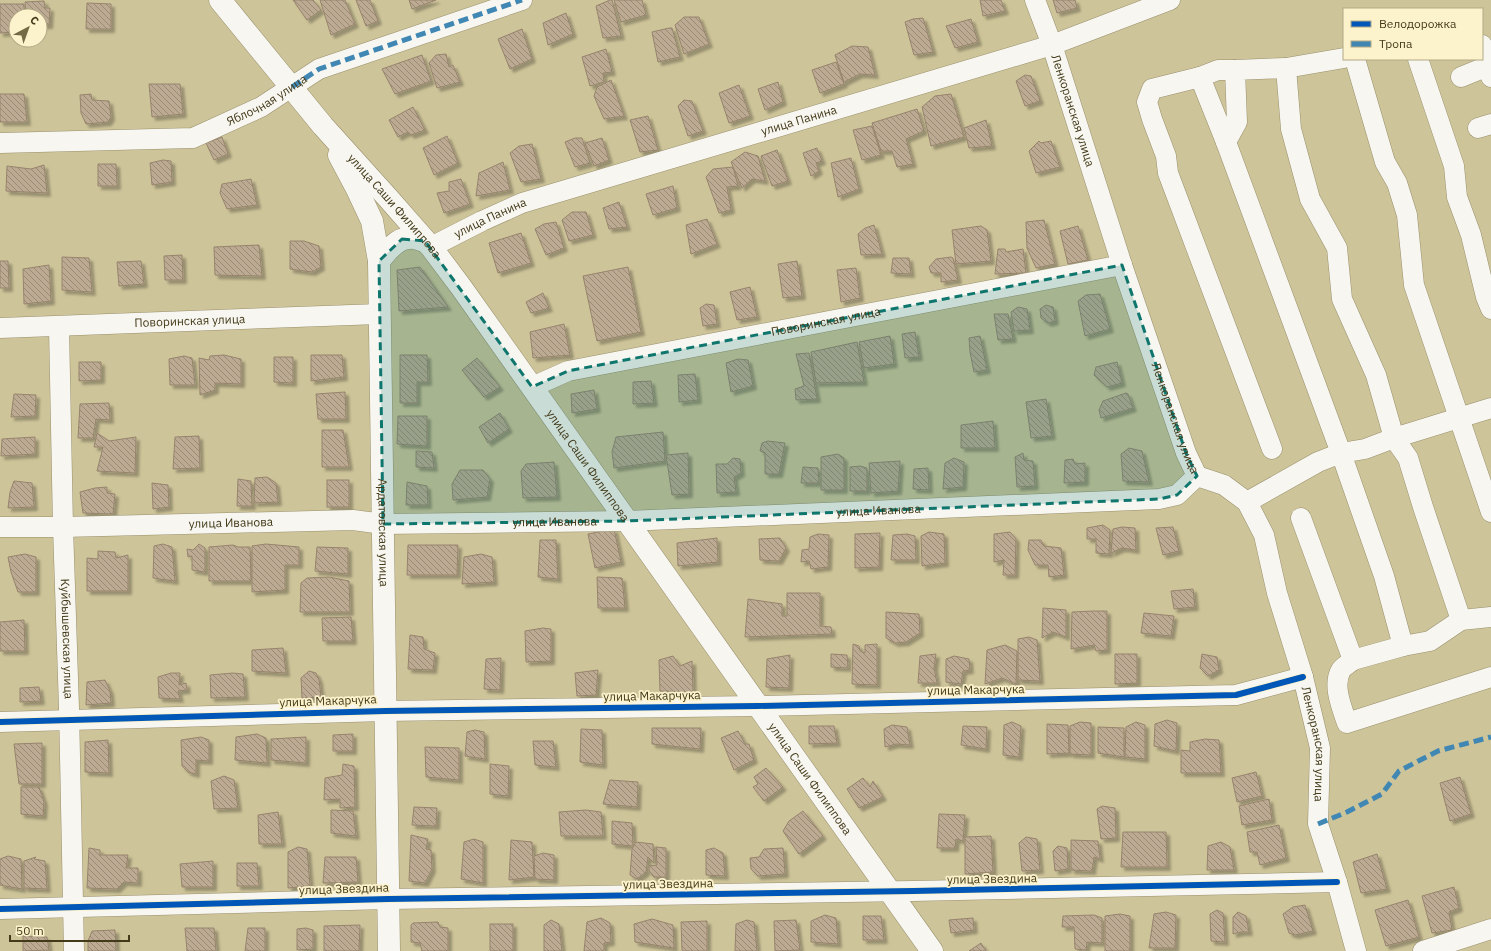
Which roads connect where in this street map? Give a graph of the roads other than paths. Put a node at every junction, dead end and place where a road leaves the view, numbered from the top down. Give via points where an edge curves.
1 (220, 0) edge
2 (522, 0) edge
3 (1036, 0) edge
4 (1170, 0) edge
5 (1052, 45) junction
6 (1483, 49) edge
7 (1343, 58) edge
8 (1355, 60) edge
9 (1418, 60) edge
10 (1286, 68) junction
11 (1235, 70) junction
12 (1489, 72) edge
13 (1461, 76) dead end
14 (1200, 77) junction
15 (292, 87) junction
16 (323, 126) junction
17 (1226, 142) junction
18 (0, 143) edge
19 (428, 244) junction
20 (379, 261) junction
21 (1122, 265) junction
22 (1491, 309) edge
23 (379, 314) junction
24 (59, 327) junction
25 (0, 328) edge
26 (532, 386) junction
27 (1491, 408) edge
28 (1459, 419) junction
29 (1394, 438) junction
30 (1272, 449) dead end
31 (1341, 453) junction
32 (1197, 476) junction
33 (1247, 502) junction
34 (1491, 512) edge
35 (1301, 518) dead end
36 (626, 521) junction
37 (383, 524) junction
38 (0, 527) edge
39 (63, 527) junction
40 (1491, 617) edge
41 (1461, 620) junction
42 (1403, 646) junction
43 (1353, 660) junction
44 (1491, 676) edge
45 (1303, 677) junction
46 (757, 706) junction
47 (385, 710) junction
48 (69, 720) junction
49 (0, 722) edge
50 (1337, 882) junction
51 (890, 892) junction
52 (388, 899) junction
53 (73, 908) junction
54 (0, 909) edge
55 (1491, 928) edge
56 (74, 951) edge
57 (389, 951) edge
58 (932, 951) edge
59 (1356, 951) edge
60 (1423, 951) edge

1 - 15 highway, улица Саши Филиппова
2 - 15 street, Яблочная улица via 319,69
3 - 5 street, Ленкоранская улица
4 - 5 street, улица Панина
5 - 19 street, улица Панина via 522,203
5 - 21 street, Ленкоранская улица
6 - 12 street
7 - 10 street
8 - 28 street via 1385,162 1397,183 1407,215 1414,285
9 - 22 street via 1454,166 1457,197 1471,235
10 - 11 street
10 - 29 street via 1291,129 1310,199 1337,248 1342,299 1376,375
11 - 14 street via 1218,70
11 - 17 street via 1238,122
12 - 13 street
14 - 17 street
14 - 30 street via 1152,90 1147,102 1166,156 1168,173
15 - 16 highway, улица Саши Филиппова
15 - 18 street, Яблочная улица via 261,107 193,138
16 - 19 highway, улица Саши Филиппова
16 - 20 highway, Ардатовская улица via 372,221
17 - 31 street
19 - 20 highway via 409,238 402,239
19 - 26 highway, улица Саши Филиппова
20 - 23 highway, Ардатовская улица
21 - 26 street, Поворинская улица via 568,371
21 - 32 street, Ленкоранская улица via 1186,453
23 - 24 street, Поворинская улица
23 - 37 highway, Ардатовская улица
24 - 25 street, Поворинская улица
24 - 39 street, Куйбышевская улица
26 - 36 highway, улица Саши Филиппова
27 - 28 street
28 - 29 street
28 - 34 street
29 - 31 street via 1365,449
29 - 41 street via 1408,458
31 - 33 street via 1318,462
31 - 42 street via 1384,576
32 - 33 street, Ленкоранская улица via 1224,485
32 - 36 street, улица Иванова via 1177,495 1159,499
33 - 45 street, Ленкоранская улица via 1264,535 1277,593
35 - 43 street
36 - 37 street, улица Иванова
36 - 46 highway, улица Саши Филиппова
37 - 39 street, улица Иванова via 353,520
37 - 47 highway, Ардатовская улица
38 - 39 street, улица Иванова
39 - 48 street, Куйбышевская улица
40 - 41 street
41 - 42 street via 1430,641
42 - 43 street
43 - 44 street via 1342,670 1337,682 1347,722
45 - 46 street, улица Макарчука via 1236,696
45 - 50 street, Ленкоранская улица via 1320,748 1318,824
46 - 47 street, улица Макарчука
46 - 51 highway, улица Саши Филиппова
47 - 48 street, улица Макарчука
47 - 52 highway, Ардатовская улица
48 - 49 street, улица Макарчука
48 - 53 street, Куйбышевская улица
50 - 51 street, улица Звездина
50 - 59 street, Ленкоранская улица
51 - 52 street, улица Звездина
51 - 58 highway, улица Саши Филиппова
52 - 53 street, улица Звездина
52 - 57 highway, Ардатовская улица
53 - 54 street, улица Звездина
53 - 56 street, Куйбышевская улица
55 - 60 street

